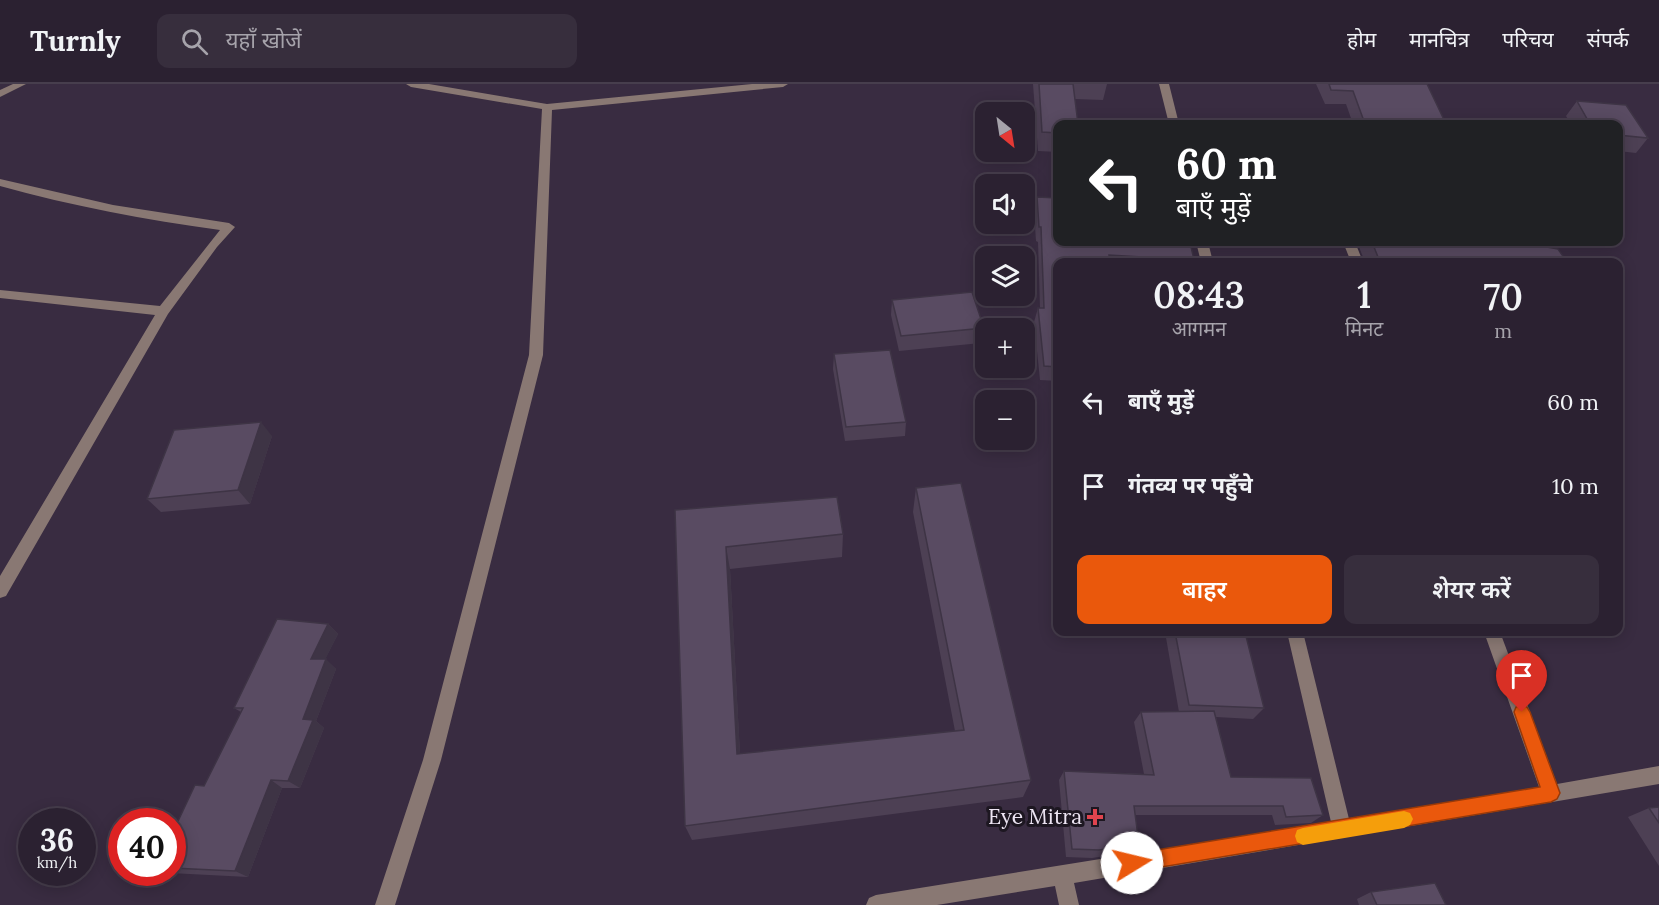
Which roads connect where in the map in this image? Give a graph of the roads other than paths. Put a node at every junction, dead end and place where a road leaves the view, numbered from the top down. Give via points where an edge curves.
1 (21, 84) edge
2 (411, 84) edge
3 (783, 84) edge
4 (1164, 84) edge
5 (0, 94) edge
6 (547, 107) junction
7 (1173, 120) edge
8 (0, 182) edge
9 (0, 294) edge
10 (163, 311) junction
11 (0, 591) edge
12 (1296, 636) edge
13 (1493, 636) edge
14 (1659, 775) edge
15 (1551, 793) junction
16 (1342, 830) junction
17 (1062, 874) junction
18 (385, 905) edge
19 (876, 905) edge
20 (1069, 905) edge

1 - 5 street
2 - 6 street
3 - 6 street
4 - 7 street
6 - 18 street via 536,355 432,760
8 - 10 street via 137,215 229,227
9 - 10 street
10 - 11 street
12 - 16 street
13 - 15 street
14 - 15 street
15 - 16 street
16 - 17 street
17 - 19 street
17 - 20 street

